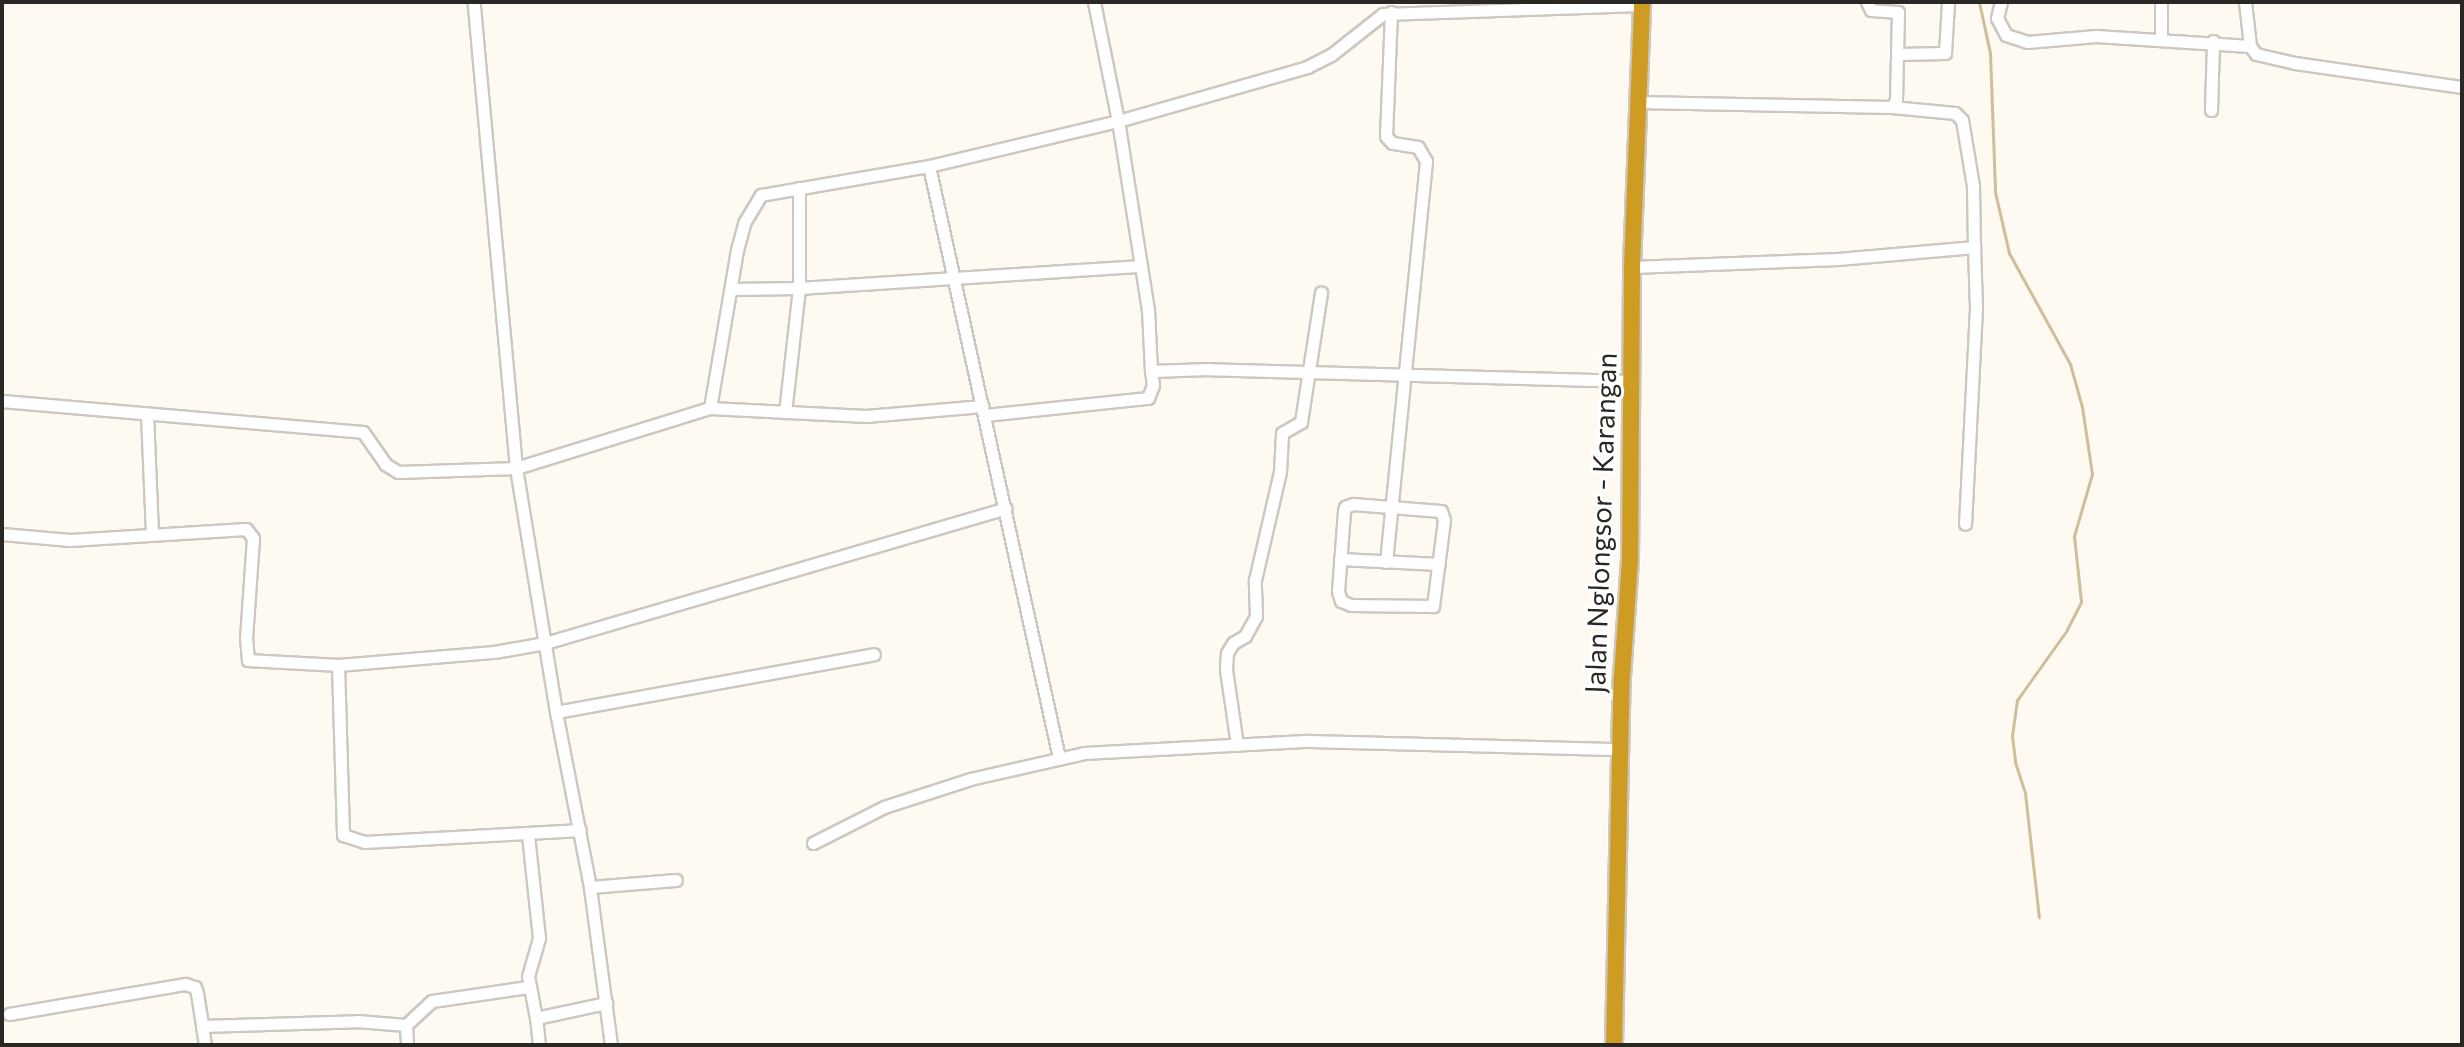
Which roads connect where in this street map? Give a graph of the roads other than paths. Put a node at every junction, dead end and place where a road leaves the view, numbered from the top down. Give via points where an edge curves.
1 (474, 2) edge
2 (1094, 2) edge
3 (1867, 2) edge
4 (1948, 2) edge
5 (2001, 2) edge
6 (2161, 2) edge
7 (2245, 2) edge
8 (1642, 3) edge
9 (1464, 5) edge
10 (1391, 12) junction
11 (2161, 37) junction
12 (2213, 41) junction
13 (2250, 46) junction
14 (1898, 54) junction
15 (2462, 87) edge
16 (1638, 102) junction
17 (1892, 107) junction
18 (2211, 110) dead end
19 (1118, 121) junction
20 (929, 166) junction
21 (799, 188) junction
22 (1974, 247) junction
23 (1141, 266) junction
24 (1632, 267) junction
25 (953, 276) junction
26 (799, 288) junction
27 (731, 289) junction
28 (1321, 293) dead end
29 (1151, 371) junction
30 (1307, 373) junction
31 (1405, 376) junction
32 (1630, 381) junction
33 (2, 401) edge
34 (710, 408) junction
35 (984, 410) junction
36 (785, 412) junction
37 (147, 414) junction
38 (516, 468) junction
39 (1391, 505) junction
40 (1006, 508) junction
41 (1965, 524) dead end
42 (2, 534) edge
43 (152, 535) junction
44 (1340, 559) junction
45 (1386, 562) junction
46 (1439, 564) junction
47 (545, 643) junction
48 (874, 654) dead end
49 (338, 665) junction
50 (556, 712) junction
51 (1237, 745) junction
52 (1620, 749) junction
53 (1059, 758) junction
54 (580, 830) junction
55 (528, 835) junction
56 (813, 843) dead end
57 (676, 880) dead end
58 (590, 887) junction
59 (528, 987) junction
60 (606, 1003) junction
61 (9, 1014) dead end
62 (536, 1018) junction
63 (406, 1025) junction
64 (202, 1026) junction
65 (205, 1045) edge
66 (407, 1045) edge
67 (539, 1045) edge
68 (611, 1045) edge
69 (1614, 1045) edge

1 - 38 street
2 - 19 street
3 - 14 street via 1871,10 1898,12
4 - 14 street via 1945,53
5 - 11 street via 1997,18 2006,35 2017,40
6 - 11 street
7 - 13 street
8 - 9 street
8 - 16 highway, Jalan Nglongsor - Karangan
9 - 10 street
10 - 19 street via 1368,22 1350,42 1307,67
10 - 31 street via 1386,136 1392,143 1418,147 1426,161
11 - 12 street
12 - 13 street
12 - 18 street
13 - 15 street via 2256,54 2295,63
14 - 17 street
16 - 17 street
16 - 24 highway, Jalan Nglongsor - Karangan
17 - 22 street via 1955,113 1962,120 1973,186
19 - 20 street
19 - 23 street
20 - 21 street
20 - 25 street
21 - 26 street
21 - 27 street via 761,195 752,205
22 - 24 street via 1838,259
22 - 41 street
23 - 25 street
23 - 29 street
24 - 32 highway, Jalan Nglongsor - Karangan
25 - 26 street
25 - 35 street
26 - 27 street
26 - 36 street
27 - 34 street
28 - 30 street
29 - 30 street
29 - 35 street via 1148,398
30 - 31 street
30 - 51 street via 1301,422 1282,433 1280,472 1255,580 1256,616 1227,653
31 - 32 street
31 - 39 street
32 - 52 highway, Jalan Nglongsor - Karangan via 1630,561
33 - 37 street
34 - 36 street
34 - 38 street
35 - 36 street via 866,416
35 - 40 street
37 - 38 street via 363,432 385,464 398,472
37 - 43 street
38 - 47 street
39 - 44 street via 1345,507
39 - 45 street
39 - 46 street via 1441,511
40 - 47 street
40 - 53 street
42 - 43 street via 70,540
43 - 49 street via 238,529 251,533 248,660
44 - 45 street
44 - 46 street via 1339,597 1351,605 1433,606
45 - 46 street
47 - 49 street
47 - 50 street
48 - 50 street
49 - 55 street via 343,835 365,842
50 - 54 street
51 - 52 street via 1309,741
51 - 53 street
52 - 69 highway, Jalan Nglongsor - Karangan
53 - 56 street via 884,807
54 - 55 street
54 - 58 street
55 - 59 street via 539,938
57 - 58 street
58 - 60 street
59 - 62 street
59 - 63 street via 432,1001
60 - 62 street
60 - 68 street
61 - 64 street via 185,984 195,987
62 - 67 street
63 - 64 street via 357,1021
63 - 66 street
64 - 65 street

